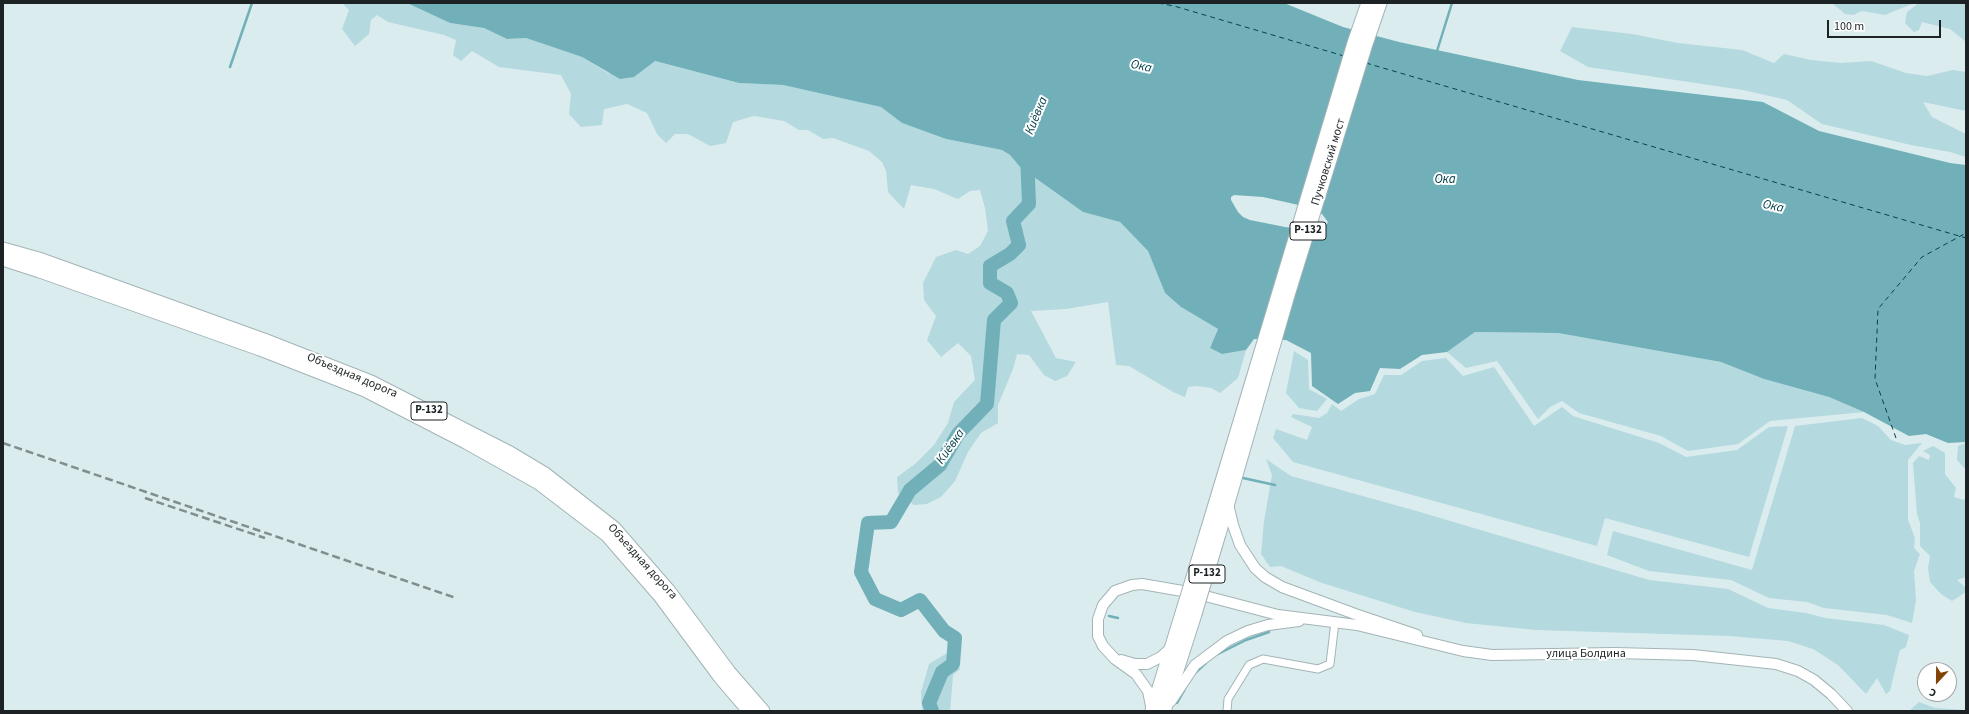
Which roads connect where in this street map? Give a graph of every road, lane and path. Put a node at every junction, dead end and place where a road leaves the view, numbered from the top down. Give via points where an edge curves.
1 (1368, 3) edge
2 (1380, 3) edge
3 (3, 249) edge
4 (3, 259) edge
5 (1234, 459) junction
6 (1228, 504) junction
7 (1213, 533) junction
8 (1189, 612) junction
9 (1313, 619) junction
10 (1336, 622) junction
11 (1433, 643) junction
12 (1173, 646) junction
13 (1115, 659) junction
14 (749, 711) edge
15 (763, 711) edge
16 (1152, 711) edge
17 (1164, 711) edge
18 (1226, 711) edge
19 (1847, 711) edge

1 - 5 highway, Пучковский мост / Р-132 via 1347,66
2 - 5 highway, Пучковский мост / Р-132
3 - 15 highway, Объездная дорога / Р-132 via 42,260 257,337 371,382 510,453 545,474 614,528 668,590 729,672
4 - 14 highway, Объездная дорога / Р-132 via 260,349 366,390 539,483 607,535 660,596 720,677
5 - 6 highway, Р-132
5 - 7 highway, Р-132
6 - 7 highway, Р-132
6 - 11 main road via 1240,545 1255,568 1265,577 1282,587 1411,631
7 - 8 highway, Р-132, bridge
8 - 12 highway, Р-132
8 - 17 highway, Р-132
9 - 10 main road, улица Болдина
9 - 13 main road via 1278,615 1238,606 1194,592 1142,584 1132,585 1115,591 1103,605 1098,619 1098,636
9 - 17 main road via 1268,625 1248,631 1227,642 1195,665
10 - 11 main road, улица Болдина
10 - 18 street via 1330,664 1318,669 1263,659 1249,665 1228,699
11 - 19 main road, улица Болдина via 1492,655 1693,655 1776,664 1814,680
12 - 13 main road via 1161,657 1147,664
12 - 16 highway, Р-132
13 - 16 main road via 1136,674 1148,691

